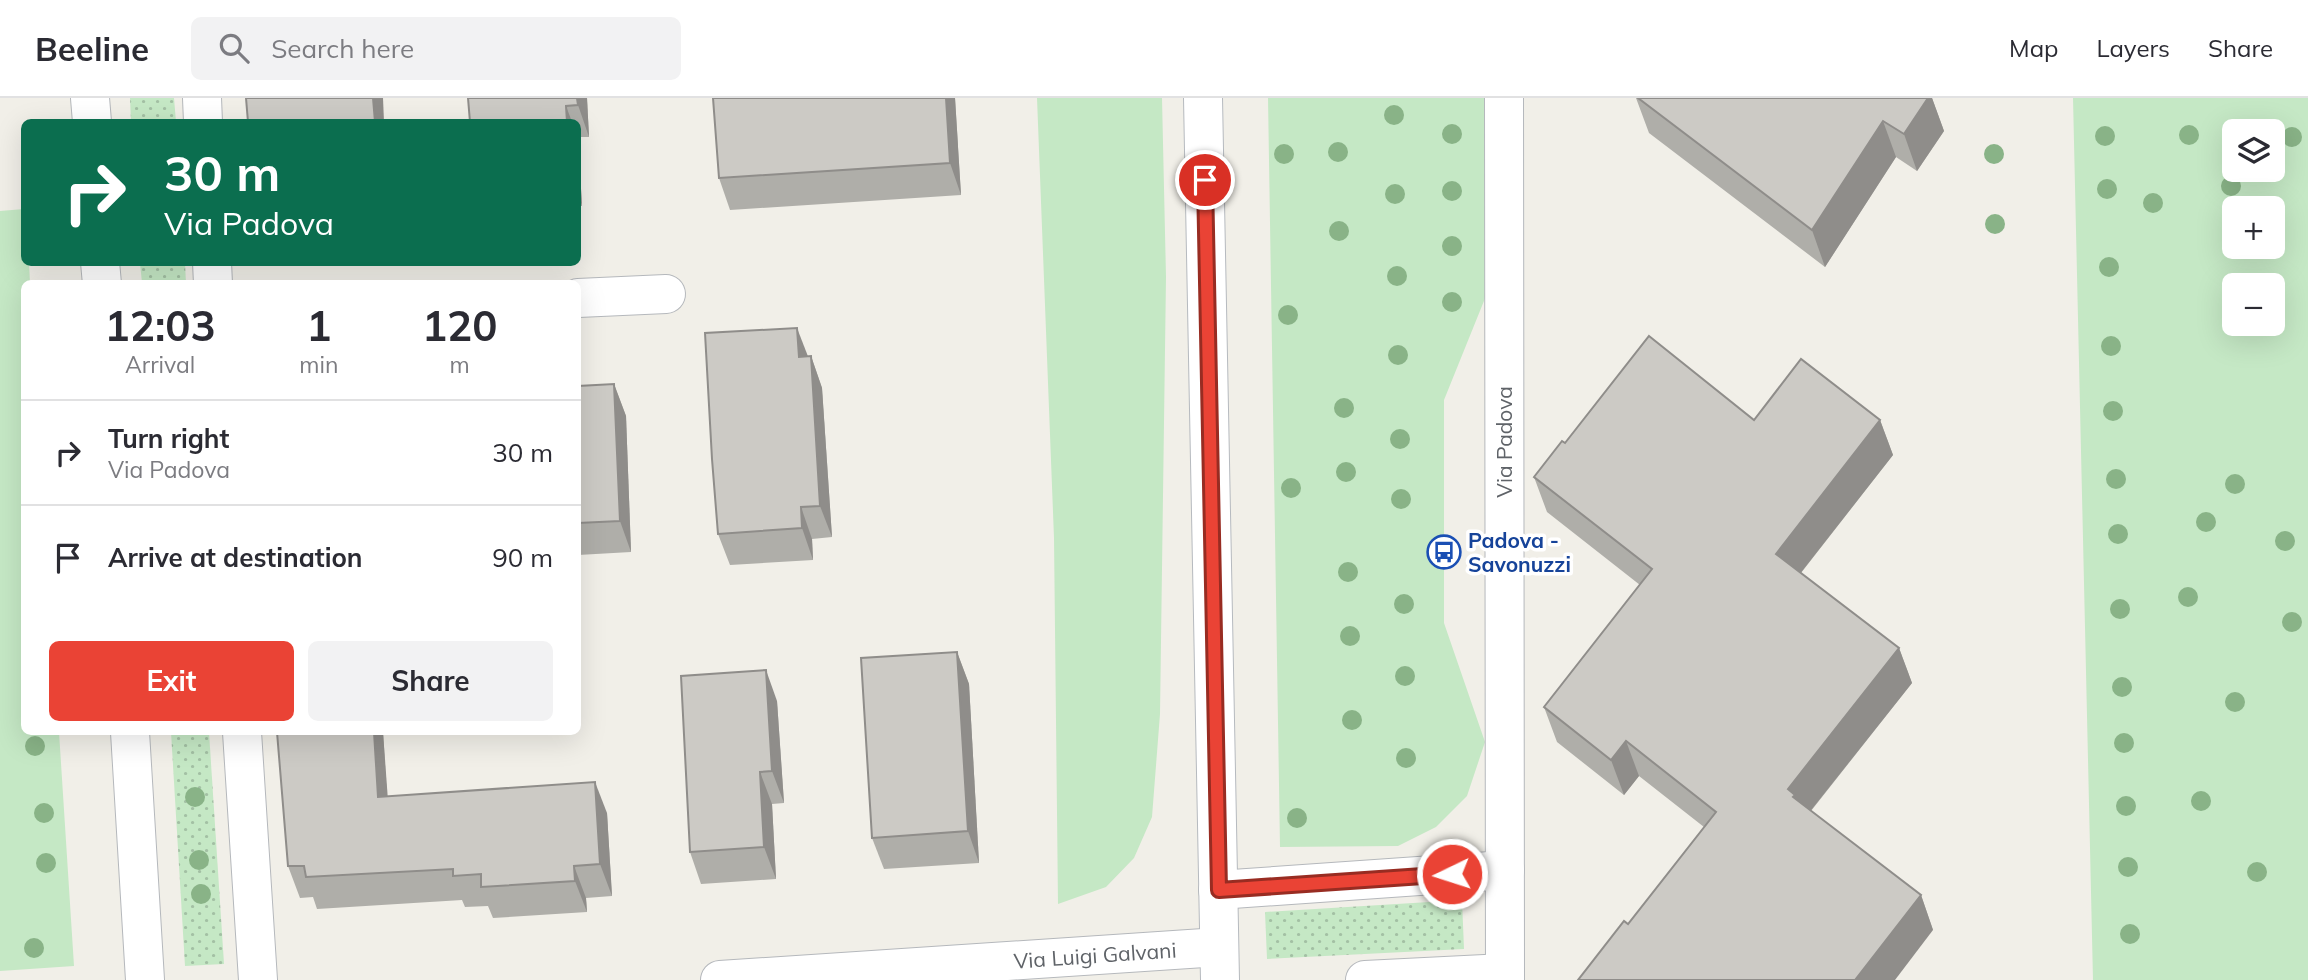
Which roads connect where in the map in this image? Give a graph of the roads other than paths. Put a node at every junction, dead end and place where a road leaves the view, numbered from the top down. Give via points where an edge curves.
1 (90, 98) edge
2 (202, 98) edge
3 (1203, 98) edge
4 (1504, 98) edge
5 (92, 119) edge
6 (203, 119) edge
7 (666, 294) dead end
8 (581, 298) edge
9 (130, 735) edge
10 (242, 735) edge
11 (1504, 870) junction
12 (1219, 890) junction
13 (1220, 964) edge
14 (1505, 976) edge
15 (145, 980) edge
16 (258, 980) edge
17 (720, 980) edge
18 (1365, 980) edge

1 - 5 street
2 - 6 street
3 - 12 street
4 - 11 street, Via Padova
7 - 8 street
9 - 15 street
10 - 16 street
11 - 12 street
11 - 14 street, Via Padova
12 - 13 street
13 - 17 street, Via Luigi Galvani
14 - 18 street, Via Padova

